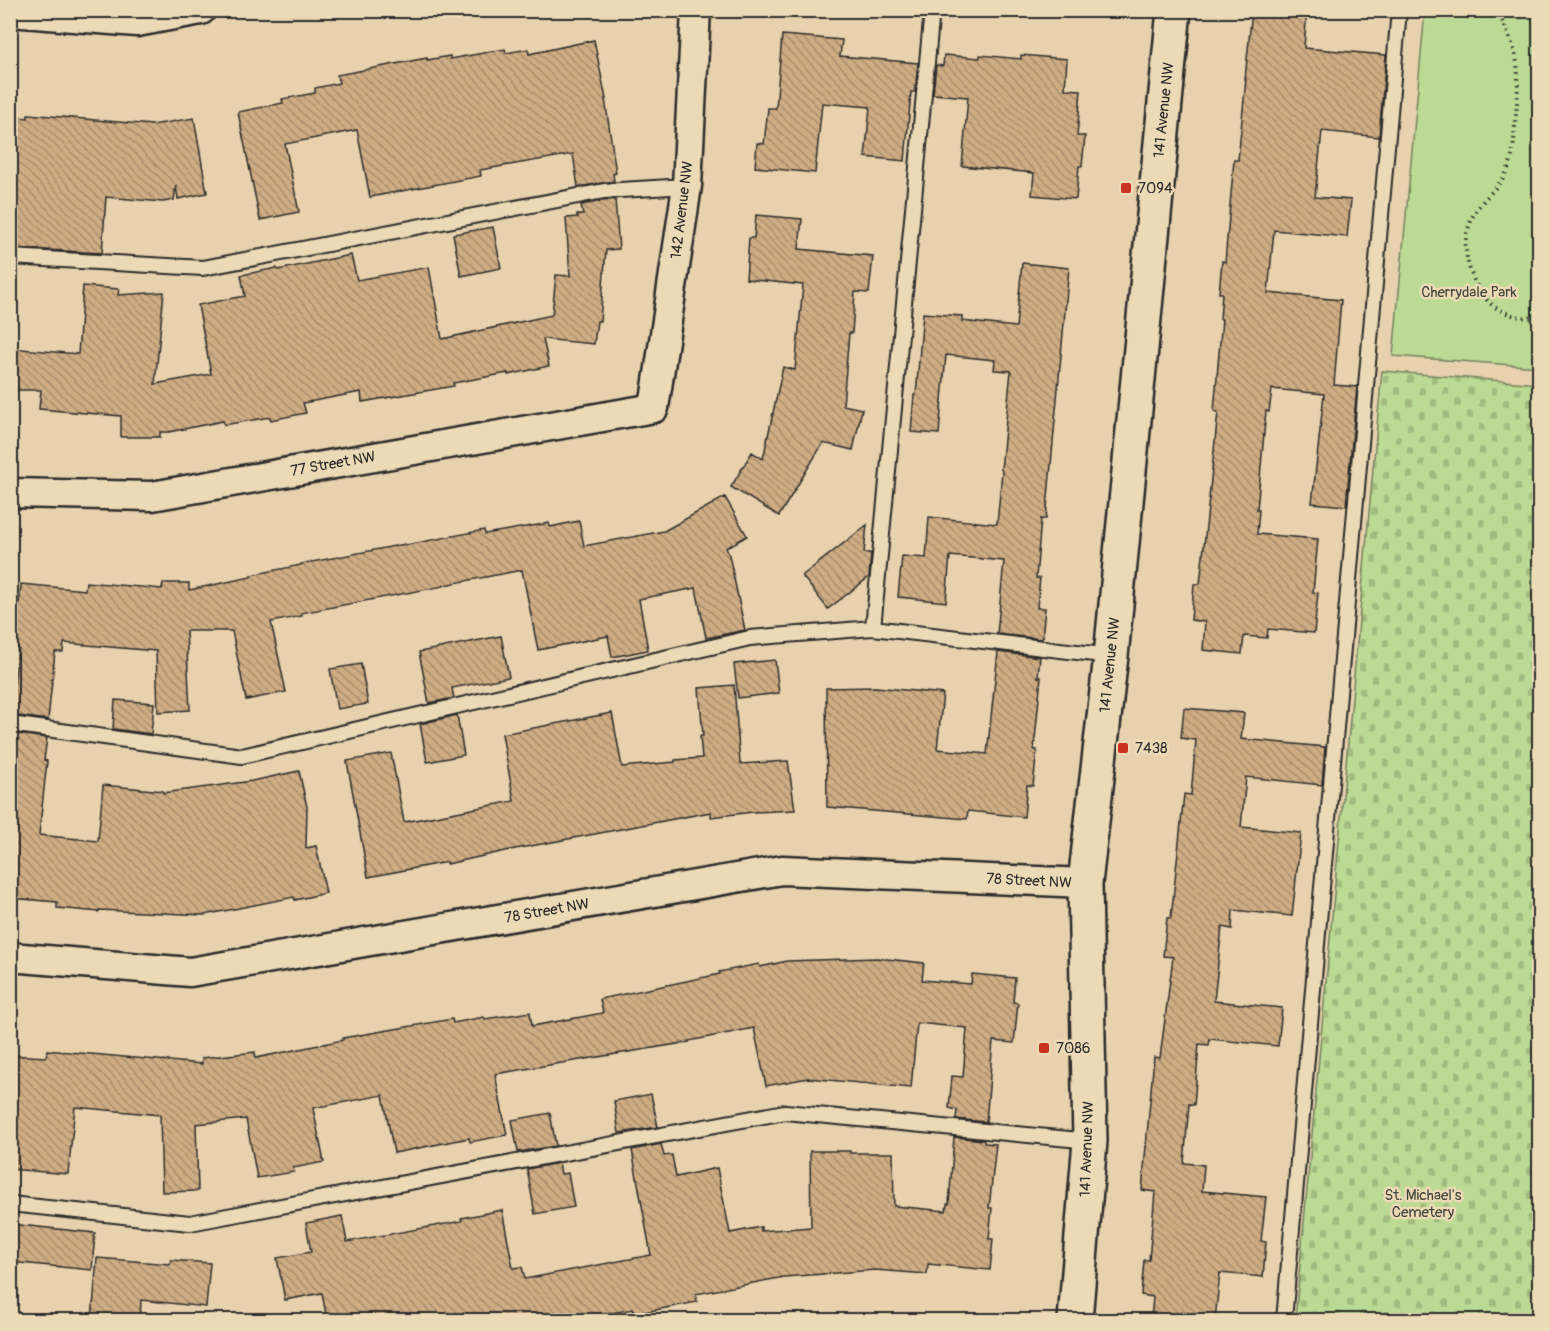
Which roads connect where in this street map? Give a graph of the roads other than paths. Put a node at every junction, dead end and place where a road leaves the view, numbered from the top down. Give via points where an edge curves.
1 (201, 10) edge
2 (696, 10) edge
3 (932, 10) edge
4 (1174, 10) edge
5 (1399, 10) edge
6 (10, 12) edge
7 (687, 186) junction
8 (10, 257) edge
9 (654, 408) joint
10 (10, 493) edge
11 (873, 628) junction
12 (1111, 656) junction
13 (10, 724) edge
14 (1085, 883) junction
15 (10, 957) edge
16 (1090, 1141) junction
17 (10, 1204) edge
18 (1075, 1320) edge
19 (1284, 1320) edge

1 - 6 street via 137,22
2 - 7 street, 142 Avenue NW
3 - 11 lane
4 - 12 street, 141 Avenue NW
5 - 19 lane
7 - 8 lane via 604,191 203,268
7 - 9 street, 142 Avenue NW
9 - 10 street, 77 Street NW via 152,496
11 - 12 lane
11 - 13 lane via 750,638 242,756
12 - 14 street, 141 Avenue NW
14 - 15 street, 78 Street NW via 782,870 190,972
14 - 16 street, 141 Avenue NW
16 - 17 lane via 785,1112 190,1223
16 - 18 street, 141 Avenue NW

